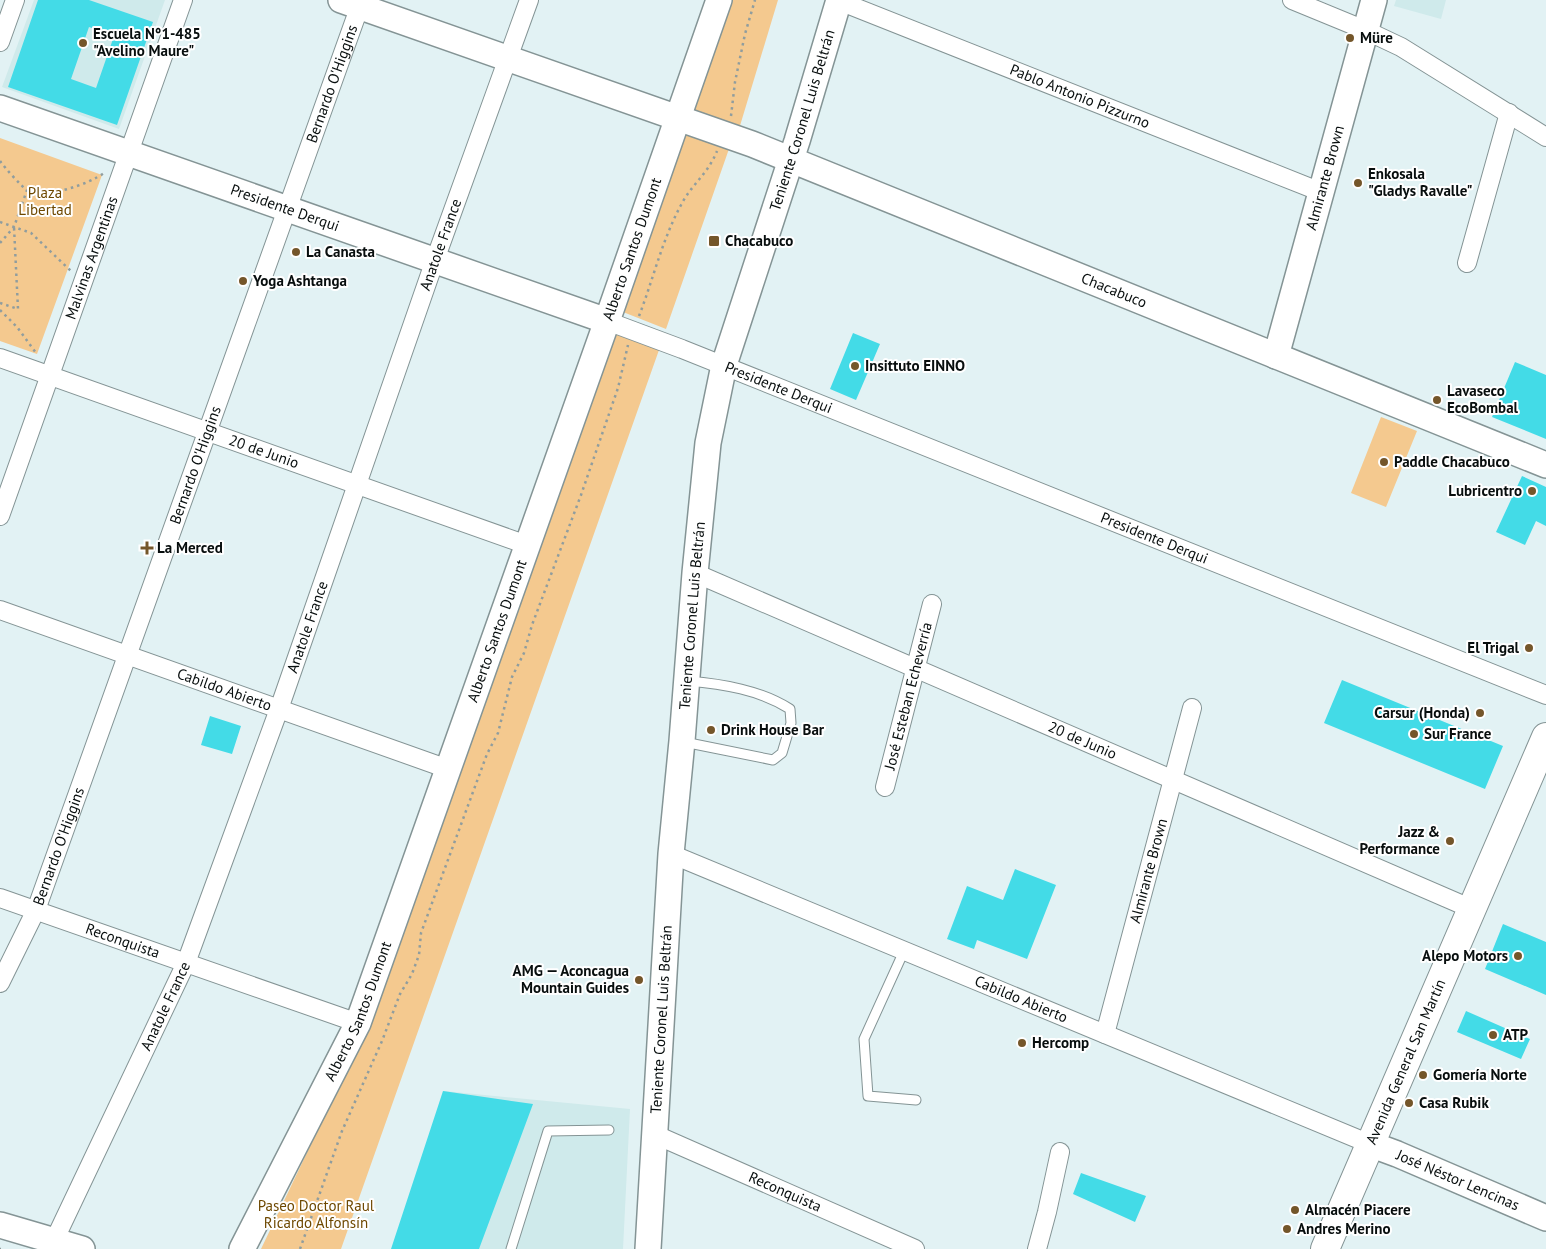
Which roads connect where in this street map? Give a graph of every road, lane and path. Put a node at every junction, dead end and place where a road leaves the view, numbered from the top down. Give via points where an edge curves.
1 (15, 0) edge
2 (183, 0) edge
3 (530, 0) edge
4 (719, 0) edge
5 (755, 0) edge
6 (839, 0) edge
7 (1292, 0) edge
8 (1374, 0) edge
9 (354, 2) edge
10 (1365, 30) junction
11 (0, 42) edge
12 (508, 59) junction
13 (0, 108) edge
14 (1509, 113) junction
15 (677, 119) junction
16 (724, 135) junction
17 (1546, 136) edge
18 (128, 154) junction
19 (791, 160) junction
20 (0, 162) edge
21 (28, 190) junction
22 (1321, 192) junction
23 (288, 209) junction
24 (0, 222) edge
25 (14, 227) junction
26 (0, 244) edge
27 (435, 260) junction
28 (1468, 263) dead end
29 (83, 280) junction
30 (0, 303) edge
31 (0, 310) edge
32 (607, 321) junction
33 (633, 330) junction
34 (37, 354) dead end
35 (1276, 356) junction
36 (0, 358) edge
37 (724, 365) junction
38 (49, 376) junction
39 (207, 432) junction
40 (1546, 465) edge
41 (358, 485) junction
42 (0, 516) edge
43 (527, 544) junction
44 (695, 573) junction
45 (932, 604) dead end
46 (0, 610) edge
47 (128, 655) junction
48 (916, 669) junction
49 (687, 681) junction
50 (1546, 696) edge
51 (1192, 708) dead end
52 (279, 709) junction
53 (1546, 737) edge
54 (682, 741) junction
55 (448, 769) junction
56 (1173, 780) junction
57 (885, 787) dead end
58 (670, 854) junction
59 (0, 898) edge
60 (1472, 909) junction
61 (36, 910) junction
62 (904, 951) junction
63 (186, 962) junction
64 (0, 984) edge
65 (358, 1023) junction
66 (1105, 1034) junction
67 (916, 1100) dead end
68 (609, 1130) dead end
69 (656, 1135) junction
70 (1370, 1144) junction
71 (1060, 1152) dead end
72 (1546, 1218) edge
73 (0, 1225) edge
74 (49, 1245) edge
75 (82, 1249) edge
76 (242, 1249) edge
77 (300, 1249) edge
78 (511, 1249) edge
79 (648, 1249) edge
80 (915, 1249) edge
81 (1037, 1249) edge
82 (1325, 1249) edge

1 - 11 street
2 - 18 street, Malvinas Argentinas
3 - 12 street, Anatole France
4 - 15 street, Alberto Santos Dumont
5 - 16 path via 735,82 732,113
6 - 19 street, Teniente Coronel Luis Beltrán
6 - 22 street, Pablo Antonio Pizzurno
7 - 10 street
8 - 10 street, Almirante Brown
9 - 12 street, Chacabuco
9 - 23 street, Bernardo O'Higgins
10 - 14 street via 1401,47
10 - 22 street, Almirante Brown
12 - 15 street, Chacabuco
12 - 27 street, Anatole France
13 - 18 street, Presidente Derqui
14 - 17 street
14 - 28 street
15 - 16 street, Chacabuco
15 - 32 street, Alberto Santos Dumont
16 - 19 street, Chacabuco
16 - 33 path via 712,164 682,203
18 - 21 path via 102,175 84,184 48,194
18 - 23 street, Presidente Derqui
18 - 29 street, Malvinas Argentinas
19 - 35 street, Chacabuco
19 - 37 street, Teniente Coronel Luis Beltrán
20 - 21 path
21 - 25 path
22 - 35 street, Almirante Brown
23 - 27 street, Presidente Derqui
23 - 39 street, Bernardo O'Higgins
24 - 25 path
25 - 26 path
25 - 29 path via 31,233
25 - 30 path via 18,309
27 - 32 street, Presidente Derqui
27 - 41 street, Anatole France
29 - 38 street, Malvinas Argentinas
31 - 34 path
32 - 33 street, Presidente Derqui
32 - 43 street, Alberto Santos Dumont
33 - 37 street, Presidente Derqui
33 - 77 path via 618,388 524,653 512,677 498,733 487,754 436,892 422,933 419,955 342,1131
35 - 40 street, Chacabuco
36 - 38 street, 20 de Junio
37 - 44 street, Teniente Coronel Luis Beltrán via 708,443
37 - 50 street, Presidente Derqui
38 - 39 street, 20 de Junio
38 - 42 street, Malvinas Argentinas
39 - 41 street, 20 de Junio
39 - 47 street, Bernardo O'Higgins
41 - 43 street, 20 de Junio
41 - 52 street, Anatole France
43 - 55 street, Alberto Santos Dumont
44 - 48 street, 20 de Junio
44 - 49 street, Teniente Coronel Luis Beltrán
45 - 48 street, José Esteban Echeverría
46 - 47 street, Cabildo Abierto
47 - 52 street, Cabildo Abierto
47 - 61 street, Bernardo O'Higgins
48 - 56 street, 20 de Junio
48 - 57 street, José Esteban Echeverría
49 - 54 street, Teniente Coronel Luis Beltrán
49 - 54 lane via 732,686 778,702 790,709 791,723 782,753 773,760
51 - 56 street, Almirante Brown
52 - 55 street, Cabildo Abierto
52 - 63 street, Anatole France
53 - 60 main road, Avenida General San Martín
54 - 58 street, Teniente Coronel Luis Beltrán
55 - 65 street, Alberto Santos Dumont
56 - 60 street, 20 de Junio
56 - 66 street, Almirante Brown
58 - 62 street, Cabildo Abierto
58 - 69 street, Teniente Coronel Luis Beltrán
59 - 61 street, Reconquista
60 - 70 main road, Avenida General San Martín
61 - 63 street, Reconquista
61 - 64 street, Bernardo O'Higgins
62 - 66 street, Cabildo Abierto
62 - 67 lane via 864,1039 868,1096
63 - 65 street, Reconquista
63 - 74 street, Anatole France
65 - 76 street, Alberto Santos Dumont
66 - 70 street, Cabildo Abierto
68 - 78 lane via 548,1131
69 - 79 street, Teniente Coronel Luis Beltrán
69 - 80 street, Reconquista
70 - 72 street, José Néstor Lencinas
70 - 82 main road, Avenida General San Martín
71 - 81 street
73 - 74 street
74 - 75 street

